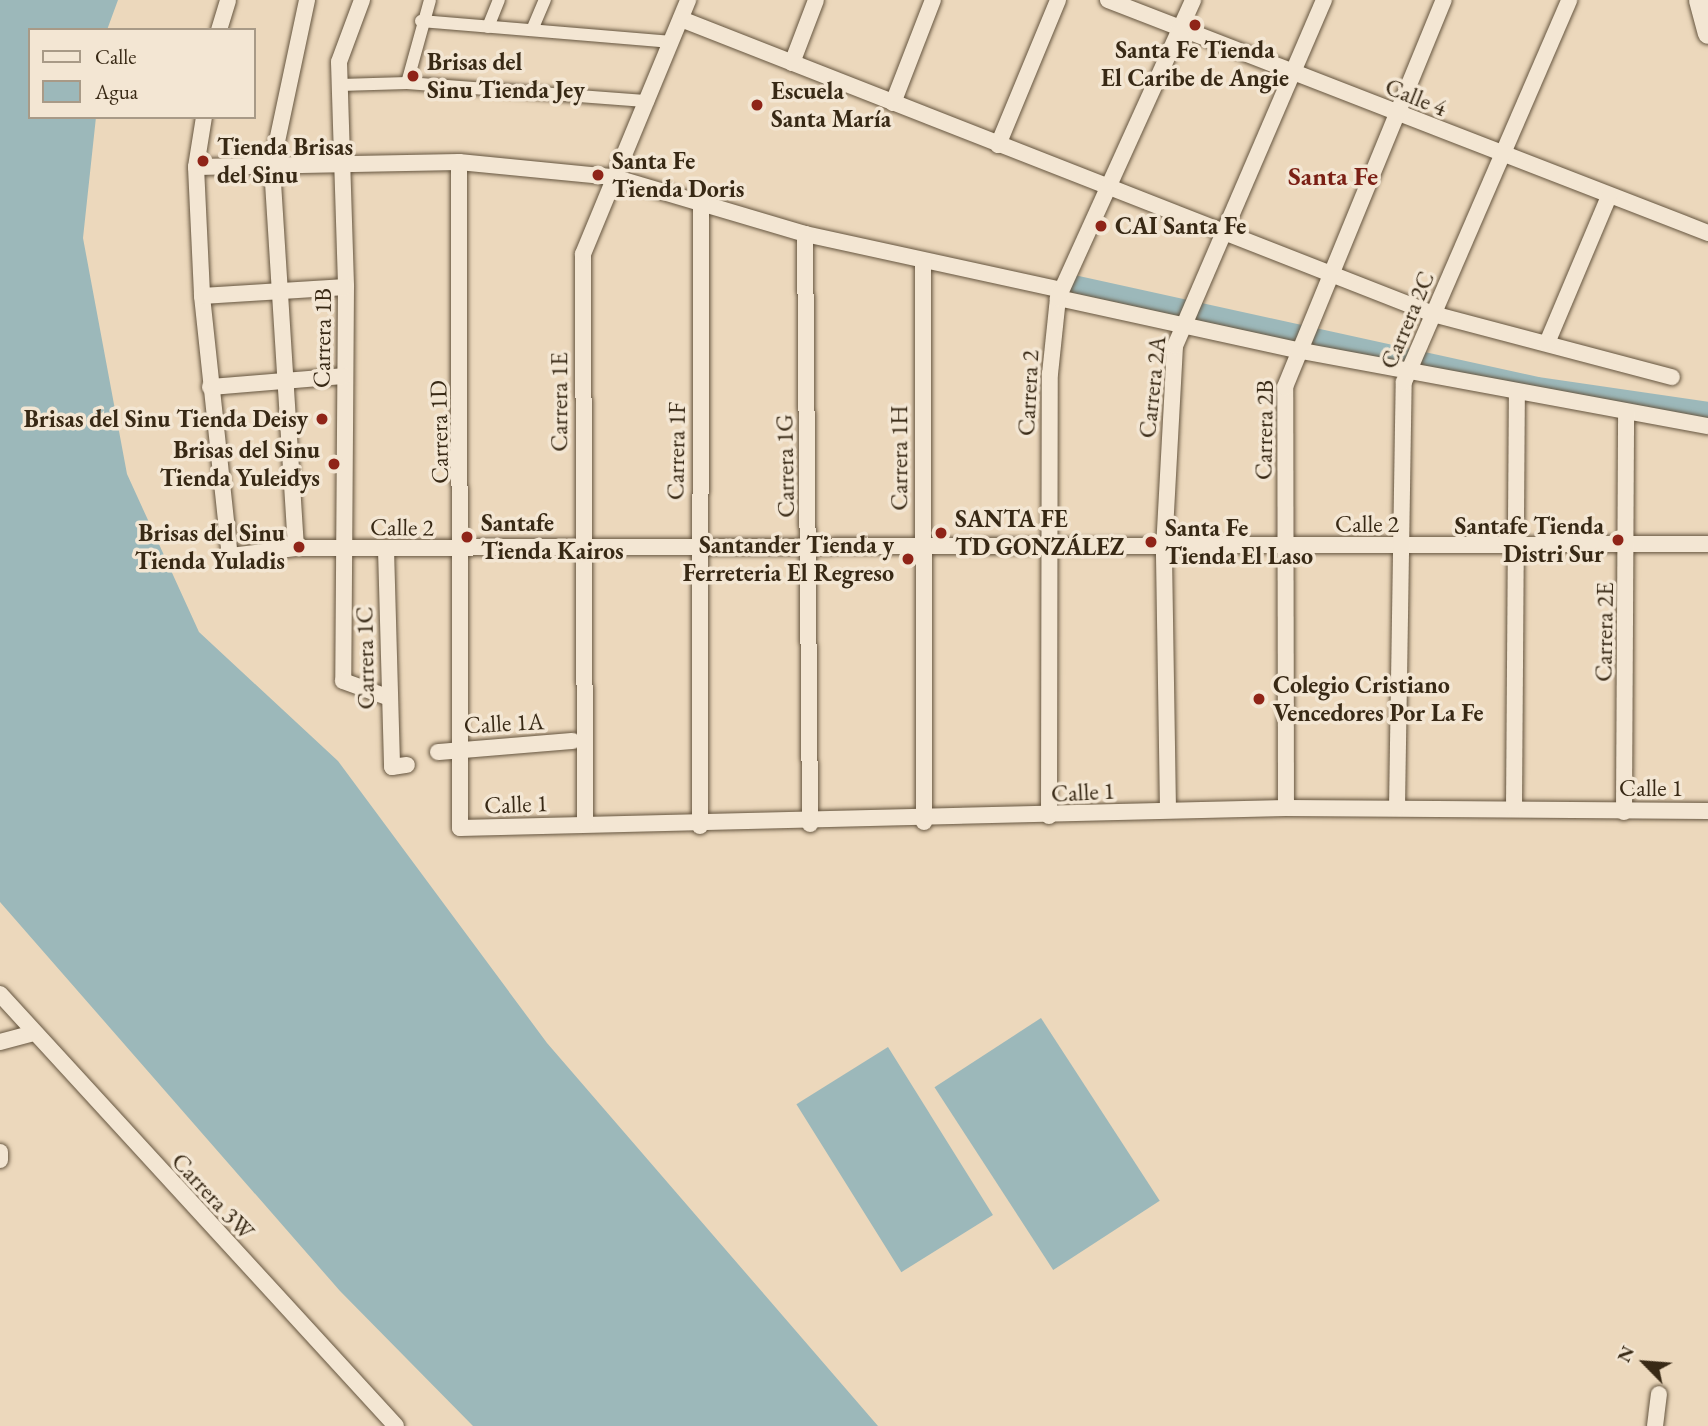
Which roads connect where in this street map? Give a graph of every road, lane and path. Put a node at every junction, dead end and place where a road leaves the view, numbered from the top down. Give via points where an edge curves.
1 (228, 0) edge
2 (307, 0) edge
3 (362, 0) edge
4 (430, 0) edge
5 (499, 0) edge
6 (545, 0) edge
7 (688, 0) edge
8 (816, 0) edge
9 (933, 0) edge
10 (1058, 0) edge
11 (1108, 0) edge
12 (1193, 0) edge
13 (1324, 0) edge
14 (1444, 0) edge
15 (1569, 0) edge
16 (1699, 0) edge
17 (681, 19) junction
18 (421, 21) junction
19 (488, 27) junction
20 (220, 28) edge
21 (1180, 29) junction
22 (532, 30) junction
23 (1708, 33) edge
24 (671, 42) junction
25 (792, 63) junction
26 (1295, 74) junction
27 (407, 83) junction
28 (340, 85) junction
29 (648, 101) junction
30 (893, 103) junction
31 (1400, 116) junction
32 (204, 119) edge
33 (998, 145) junction
34 (1505, 158) junction
35 (459, 162) junction
36 (340, 164) junction
37 (272, 166) junction
38 (196, 167) junction
39 (613, 177) junction
40 (1107, 187) junction
41 (1609, 197) junction
42 (701, 203) junction
43 (1226, 231) junction
44 (1708, 233) edge
45 (805, 234) junction
46 (923, 263) junction
47 (1334, 274) junction
48 (346, 287) junction
49 (1062, 289) junction
50 (278, 292) junction
51 (202, 296) junction
52 (1433, 314) junction
53 (1183, 323) junction
54 (1547, 343) junction
55 (1298, 347) junction
56 (1411, 365) junction
57 (344, 376) junction
58 (1672, 376) dead end
59 (284, 377) junction
60 (210, 387) junction
61 (1517, 393) junction
62 (1626, 412) junction
63 (1708, 426) edge
64 (1708, 544) edge
65 (1627, 545) junction
66 (1047, 546) junction
67 (1514, 546) junction
68 (1286, 547) junction
69 (1397, 547) junction
70 (296, 548) junction
71 (386, 548) junction
72 (809, 548) junction
73 (1164, 548) junction
74 (340, 549) junction
75 (581, 549) junction
76 (698, 550) junction
77 (921, 550) junction
78 (463, 551) junction
79 (387, 697) junction
80 (573, 741) dead end
81 (463, 746) junction
82 (438, 752) dead end
83 (400, 766) dead end
84 (1286, 808) junction
85 (1397, 808) junction
86 (1514, 808) junction
87 (1168, 810) junction
88 (1625, 811) junction
89 (1708, 811) edge
90 (1049, 817) junction
91 (924, 821) junction
92 (585, 824) junction
93 (810, 824) junction
94 (700, 825) junction
95 (460, 828) joint
96 (0, 994) edge
97 (33, 1032) junction
98 (0, 1042) edge
99 (1659, 1394) dead end
100 (396, 1426) edge
101 (1655, 1426) edge

1 - 20 street
2 - 37 street
3 - 28 street, Carrera 1B via 342,51
4 - 18 street
5 - 19 street
6 - 22 street
7 - 17 street, Carrera 1E
8 - 25 street
9 - 30 street
10 - 33 street
11 - 21 street, Calle 4
12 - 21 street, Carrera 2
13 - 26 street, Carrera 2A
14 - 31 street, Carrera 2B
15 - 34 street, Carrera 2C
16 - 23 street
17 - 24 street, Carrera 1E
17 - 25 street
18 - 19 street
18 - 27 street
19 - 22 street
21 - 26 street, Calle 4
21 - 40 street, Carrera 2
22 - 24 street
24 - 29 street, Carrera 1E
25 - 30 street
26 - 31 street, Calle 4
26 - 43 street, Carrera 2A
27 - 28 street
27 - 29 street
28 - 36 street, Carrera 1B
29 - 39 street, Carrera 1E
30 - 33 street
31 - 34 street, Calle 4
31 - 47 street, Carrera 2B
32 - 38 street
33 - 40 street
34 - 41 street, Calle 4
34 - 52 street, Carrera 2C
35 - 36 street
35 - 39 street
35 - 78 street, Carrera 1D
36 - 37 street
36 - 48 street, Carrera 1B
37 - 38 street
37 - 50 street
38 - 51 street
39 - 42 street
39 - 75 street, Carrera 1E via 583,254
40 - 43 street
40 - 49 street, Carrera 2
41 - 44 street, Calle 4
41 - 54 street
42 - 45 street
42 - 76 street, Carrera 1F
43 - 47 street
43 - 53 street, Carrera 2A
45 - 46 street
45 - 72 street, Carrera 1G
46 - 49 street
46 - 77 street, Carrera 1H
47 - 52 street
47 - 55 street, Carrera 2B
48 - 50 street
48 - 57 street, Carrera 1B
49 - 53 street
49 - 66 street, Carrera 2
50 - 51 street
50 - 59 street
51 - 60 street
52 - 54 street
52 - 56 street, Carrera 2C
53 - 55 street
53 - 73 street, Carrera 2A via 1170,388
54 - 58 street
55 - 56 street
55 - 68 street, Carrera 2B via 1285,387
56 - 61 street
56 - 69 street, Carrera 2C via 1401,400
57 - 59 street
57 - 74 street, Carrera 1B
59 - 60 street
59 - 70 street
60 - 70 street, Calle 2 via 230,556
61 - 62 street
61 - 67 street
62 - 63 street
62 - 65 street, Carrera 2E
64 - 65 street, Calle 2
65 - 67 street, Calle 2
65 - 88 street, Carrera 2E
66 - 73 street, Calle 2
66 - 77 street, Calle 2
66 - 90 street, Carrera 2
67 - 69 street, Calle 2
67 - 86 street
68 - 69 street, Calle 2
68 - 73 street, Calle 2
68 - 84 street, Carrera 2B
69 - 85 street, Carrera 2C
70 - 74 street, Calle 2
71 - 74 street, Calle 2
71 - 78 street, Calle 2
71 - 79 street, Carrera 1C
72 - 76 street, Calle 2
72 - 77 street, Calle 2
72 - 93 street, Carrera 1G
73 - 87 street, Carrera 2A
74 - 79 street, Carrera 1B via 343,681
75 - 76 street, Calle 2
75 - 78 street, Calle 2
75 - 92 street, Carrera 1E
76 - 94 street, Carrera 1F
77 - 91 street, Carrera 1H
78 - 81 street, Carrera 1D
79 - 83 street, Carrera 1C
80 - 81 street, Calle 1A
81 - 82 street, Calle 1A
81 - 95 street, Carrera 1D
84 - 85 street, Calle 1
84 - 87 street, Calle 1
85 - 86 street, Calle 1
86 - 88 street, Calle 1
87 - 90 street, Calle 1
88 - 89 street, Calle 1
90 - 91 street, Calle 1
91 - 93 street, Calle 1
92 - 94 street, Calle 1
92 - 95 street, Calle 1
93 - 94 street, Calle 1
96 - 97 street, Carrera 3W
97 - 98 street
97 - 100 street, Carrera 3W
99 - 101 street

